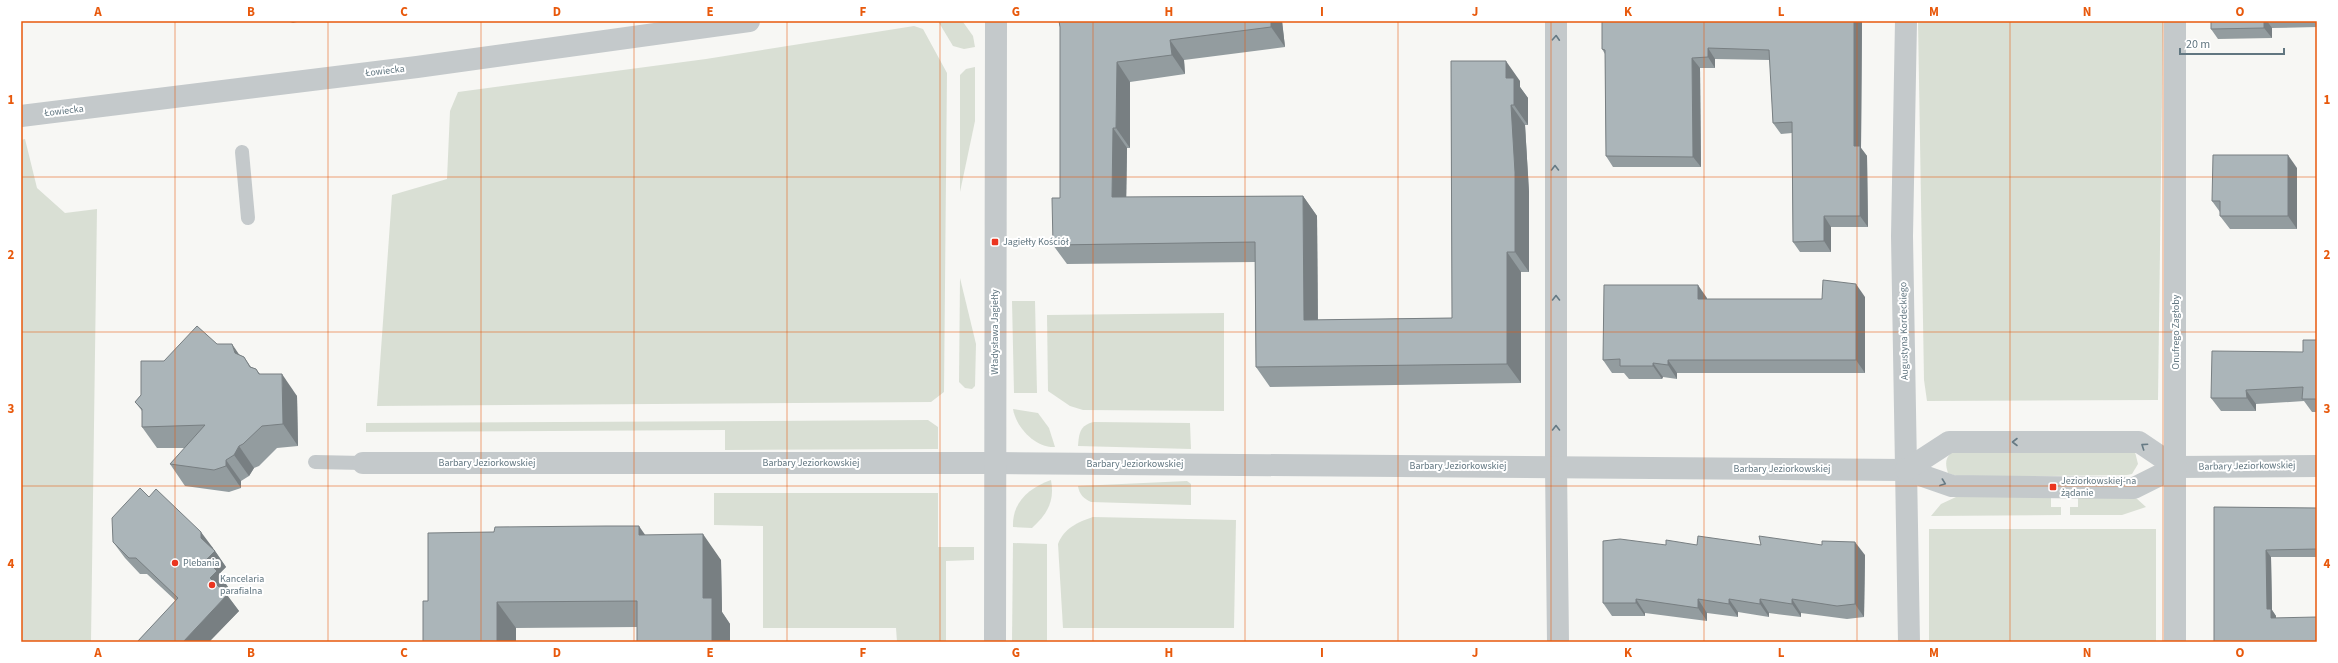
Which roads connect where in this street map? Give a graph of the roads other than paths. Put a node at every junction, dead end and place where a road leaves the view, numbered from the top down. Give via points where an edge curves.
1 (749, 21) edge
2 (996, 21) edge
3 (1556, 21) edge
4 (1906, 21) edge
5 (2175, 21) edge
6 (21, 116) edge
7 (242, 152) dead end
8 (248, 218) dead end
9 (315, 462) dead end
10 (363, 463) joint
11 (994, 463) junction
12 (2317, 466) edge
13 (1556, 467) junction
14 (2176, 467) junction
15 (1906, 470) junction
16 (995, 642) edge
17 (1558, 642) edge
18 (1910, 642) edge
19 (2175, 642) edge

1 - 6 street, Łowiecka via 417,67
2 - 11 street, Władysława Jagiełły
13 -> 3 street
4 - 15 street, Augustyna Kordeckiego via 1902,236
5 - 14 street, Onufrego Zagłoby
7 - 8 lane
9 - 10 lane
10 - 11 street, Barbary Jeziorkowskiej
11 - 13 street, Barbary Jeziorkowskiej
11 - 16 street, Władysława Jagiełły
12 - 14 street, Barbary Jeziorkowskiej
13 - 15 street, Barbary Jeziorkowskiej
13 - 17 street
15 -> 14 street, Barbary Jeziorkowskiej via 1952,486 2134,488
14 -> 15 street via 2138,442 1949,442
14 - 19 street, Onufrego Zagłoby
15 - 18 street, Augustyna Kordeckiego

